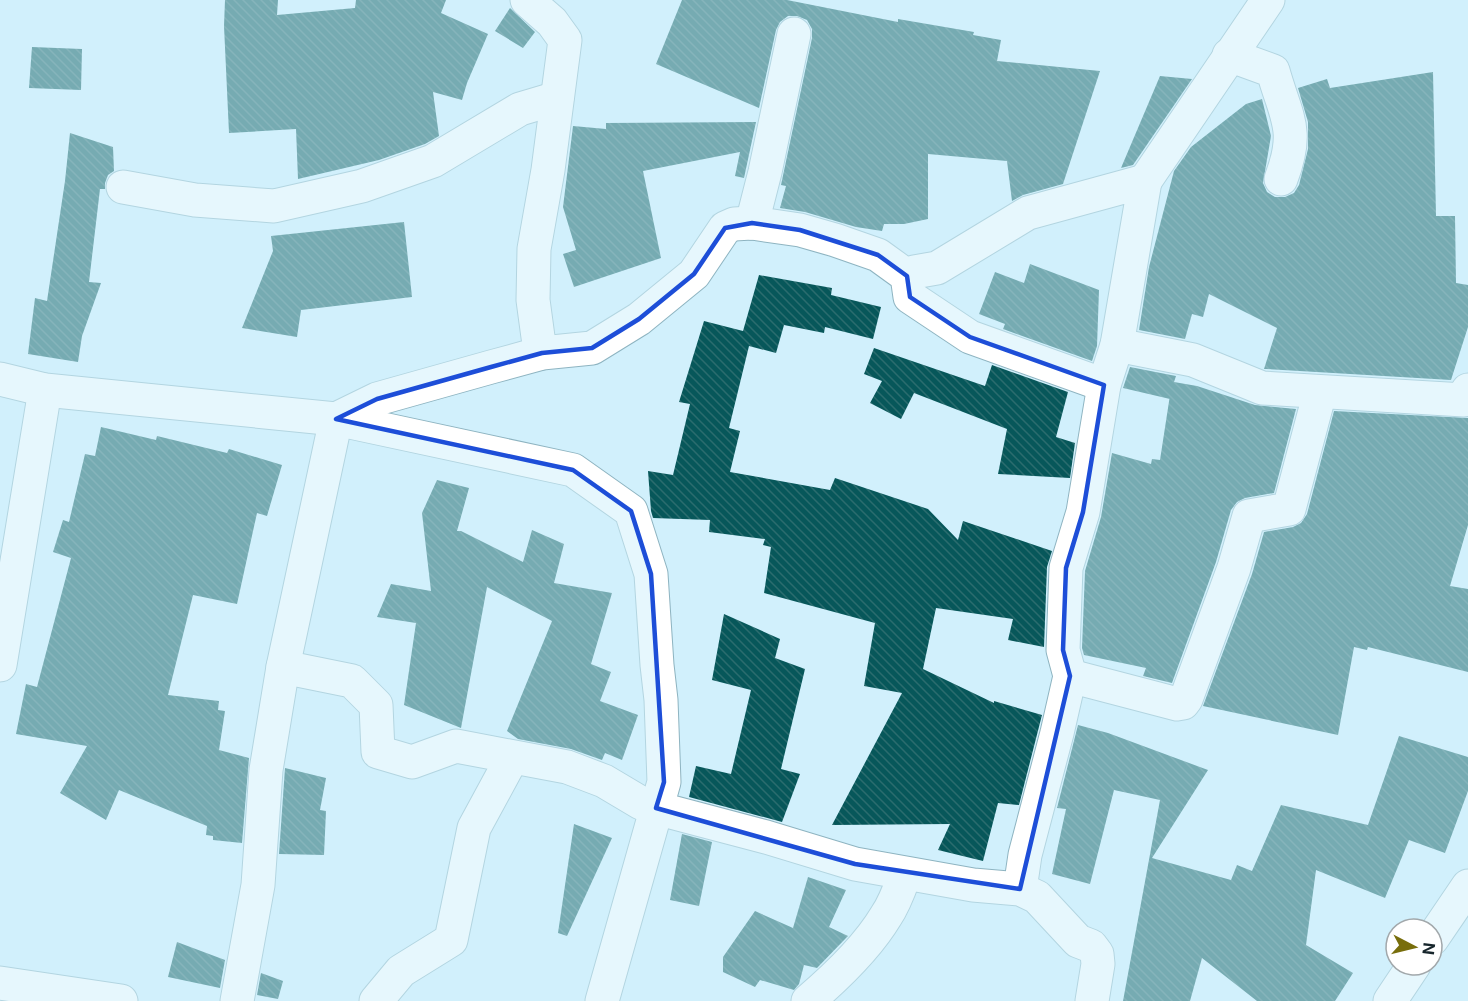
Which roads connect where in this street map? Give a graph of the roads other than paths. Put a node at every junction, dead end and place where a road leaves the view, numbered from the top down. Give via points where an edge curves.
1 (527, 0) edge
2 (1268, 0) edge
3 (794, 34) dead end
4 (1229, 55) junction
5 (558, 98) junction
6 (1281, 179) dead end
7 (1145, 181) junction
8 (123, 187) dead end
9 (752, 223) junction
10 (907, 276) junction
11 (1117, 345) junction
12 (542, 353) junction
13 (0, 379) edge
14 (1104, 385) junction
15 (45, 390) junction
16 (1468, 390) edge
17 (1320, 392) junction
18 (336, 419) junction
19 (0, 666) edge
20 (283, 667) junction
21 (1070, 676) junction
22 (512, 758) junction
23 (656, 808) junction
24 (906, 874) junction
25 (1468, 886) edge
26 (1020, 889) junction
27 (1444, 921) edge
28 (1406, 977) edge
29 (0, 983) edge
30 (121, 1001) edge
31 (237, 1001) edge
32 (376, 1001) edge
33 (602, 1001) edge
34 (808, 1001) edge
35 (1092, 1001) edge
36 (1390, 1001) edge

1 - 5 street via 565,40
2 - 4 street
3 - 9 street
4 - 6 street via 1272,71 1291,138
4 - 7 street
5 - 8 street via 520,109 433,161 362,186 274,206 195,200
5 - 12 street via 534,249 533,300
7 - 10 street via 1028,213 937,267
7 - 11 street
9 - 10 street via 800,230 856,247 878,255
9 - 12 street via 725,228 694,274 639,319 592,348
10 - 14 street via 910,297 970,337
11 - 14 street
11 - 17 street via 1193,360 1262,388
12 - 18 street via 377,399
13 - 15 street
14 - 21 street via 1083,512 1066,568 1063,650
15 - 18 street
15 - 19 street
16 - 17 street via 1464,399
17 - 21 street via 1289,509 1249,516 1183,703
18 - 20 street
18 - 23 street via 573,470 631,511 651,574 664,782
20 - 22 street via 352,681 375,705 378,752 412,762 456,746
20 - 31 street via 266,770 258,885
21 - 26 street
22 - 23 street via 567,767
22 - 32 street via 474,828 451,940 401,971
23 - 24 street via 855,864
23 - 33 street
24 - 26 street
24 - 34 street via 877,928
25 - 27 street
26 - 35 street via 1037,897 1078,941 1091,946 1097,954
28 - 36 street
29 - 30 street

